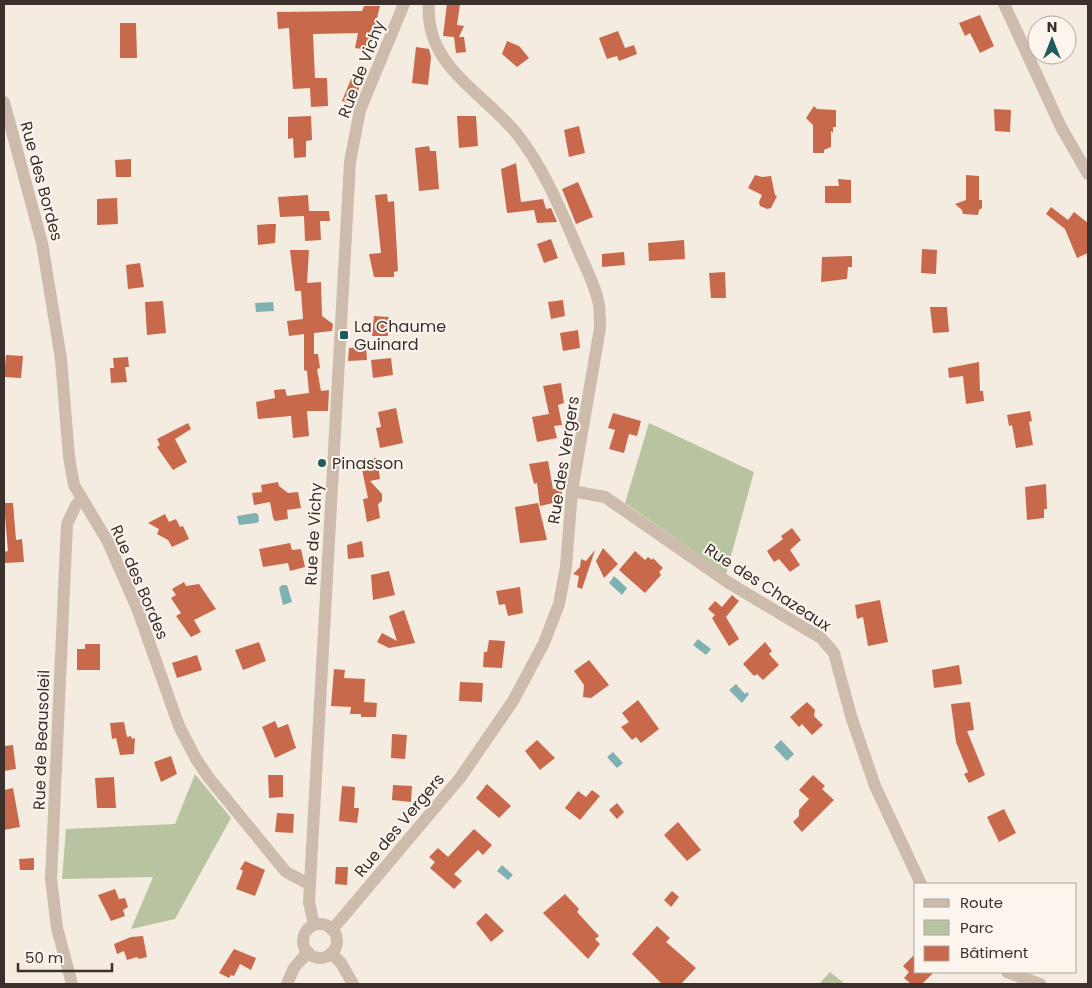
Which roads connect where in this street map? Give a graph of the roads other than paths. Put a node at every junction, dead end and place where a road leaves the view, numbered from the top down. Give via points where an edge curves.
1 (404, 4) edge
2 (429, 4) edge
3 (1004, 4) edge
4 (4, 102) edge
5 (1088, 174) edge
6 (572, 491) junction
7 (81, 500) junction
8 (310, 882) junction
9 (921, 883) edge
10 (314, 925) junction
11 (332, 930) junction
12 (308, 952) junction
13 (331, 953) junction
14 (1010, 973) edge
15 (72, 984) edge
16 (287, 984) edge
17 (353, 984) edge
18 (1040, 984) edge

1 - 8 street, Rue de Vichy via 360,110 350,162
2 - 6 street, Rue des Vergers via 436,48 450,70 493,108 518,136 554,196 595,289 600,328
3 - 5 street via 1060,127
4 - 7 street, Rue des Bordes via 42,242 61,359 68,457 74,486
6 - 9 street, Rue des Chazeaux via 605,497 730,583 821,638 834,653 875,786
6 - 11 street, Rue des Vergers via 566,567 559,604 544,643 517,693 460,778
7 - 8 street, Rue des Bordes via 108,542 137,608 179,726 196,759 286,872
7 - 15 street, Rue de Beausoleil via 66,524 51,880 57,928
8 - 10 street, Rue de Vichy via 309,902
10 - 11 street via 320,924
10 - 12 street via 308,928 303,940
11 - 13 street via 337,942
12 - 13 street via 319,958
12 - 16 street via 294,968
13 - 17 street
14 - 18 street

